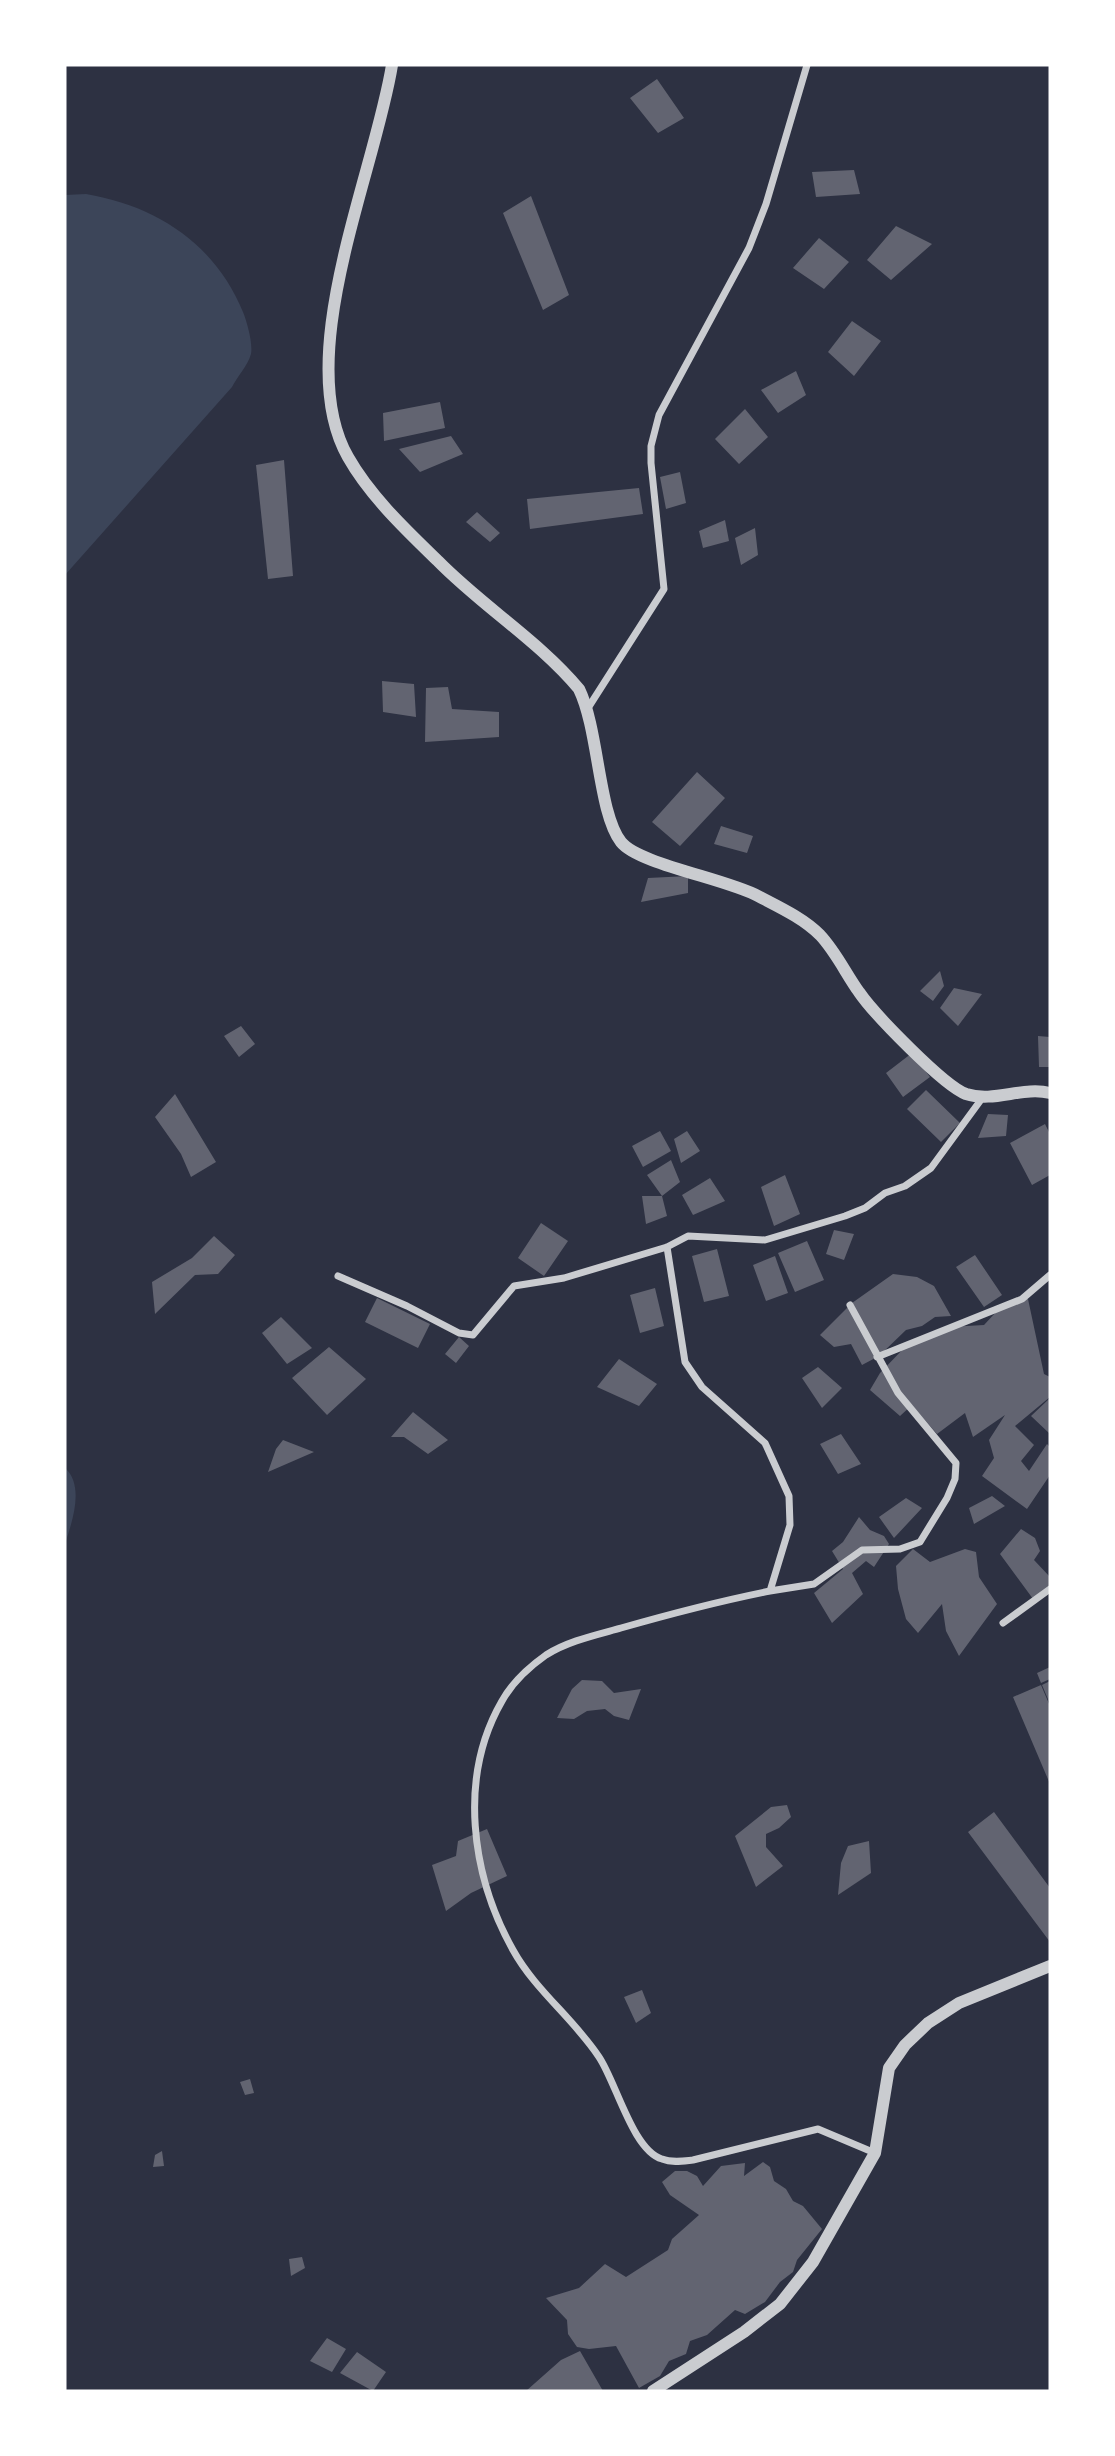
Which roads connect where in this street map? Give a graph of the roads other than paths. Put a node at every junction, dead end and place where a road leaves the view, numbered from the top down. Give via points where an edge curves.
1 (393, 65) edge
2 (807, 65) edge
3 (588, 708) junction
4 (1050, 1093) edge
5 (982, 1097) junction
6 (667, 1247) junction
7 (1050, 1275) edge
8 (338, 1276) dead end
9 (849, 1306) dead end
10 (877, 1357) junction
11 (1050, 1589) edge
12 (770, 1591) junction
13 (1003, 1623) dead end
14 (1050, 1966) edge
15 (875, 2153) junction
16 (653, 2391) edge

1 - 3 street via 333,312 332,419 347,456 379,499 439,562 572,681
2 - 3 street via 749,248 654,431 652,477 664,589
3 - 5 street via 610,816 621,842 656,862 754,894 809,925 829,945 869,1005 948,1083
4 - 5 street via 1037,1090
5 - 6 street via 931,1168 865,1208 765,1240 688,1236
6 - 8 street via 564,1278 514,1286 479,1331 469,1336
6 - 12 street via 685,1362 702,1387 765,1443 789,1496 790,1525
7 - 10 street via 1022,1298
9 - 10 street
10 - 12 street via 898,1393 956,1463 947,1498 920,1542 900,1549 862,1550 814,1584
11 - 13 street
12 - 15 street via 577,1641 525,1671 502,1700 481,1755 474,1830 493,1902 512,1950 599,2057 642,2142 659,2159 693,2160 818,2129
14 - 15 street via 959,2003 905,2045 889,2068
15 - 16 street via 813,2262 780,2304

